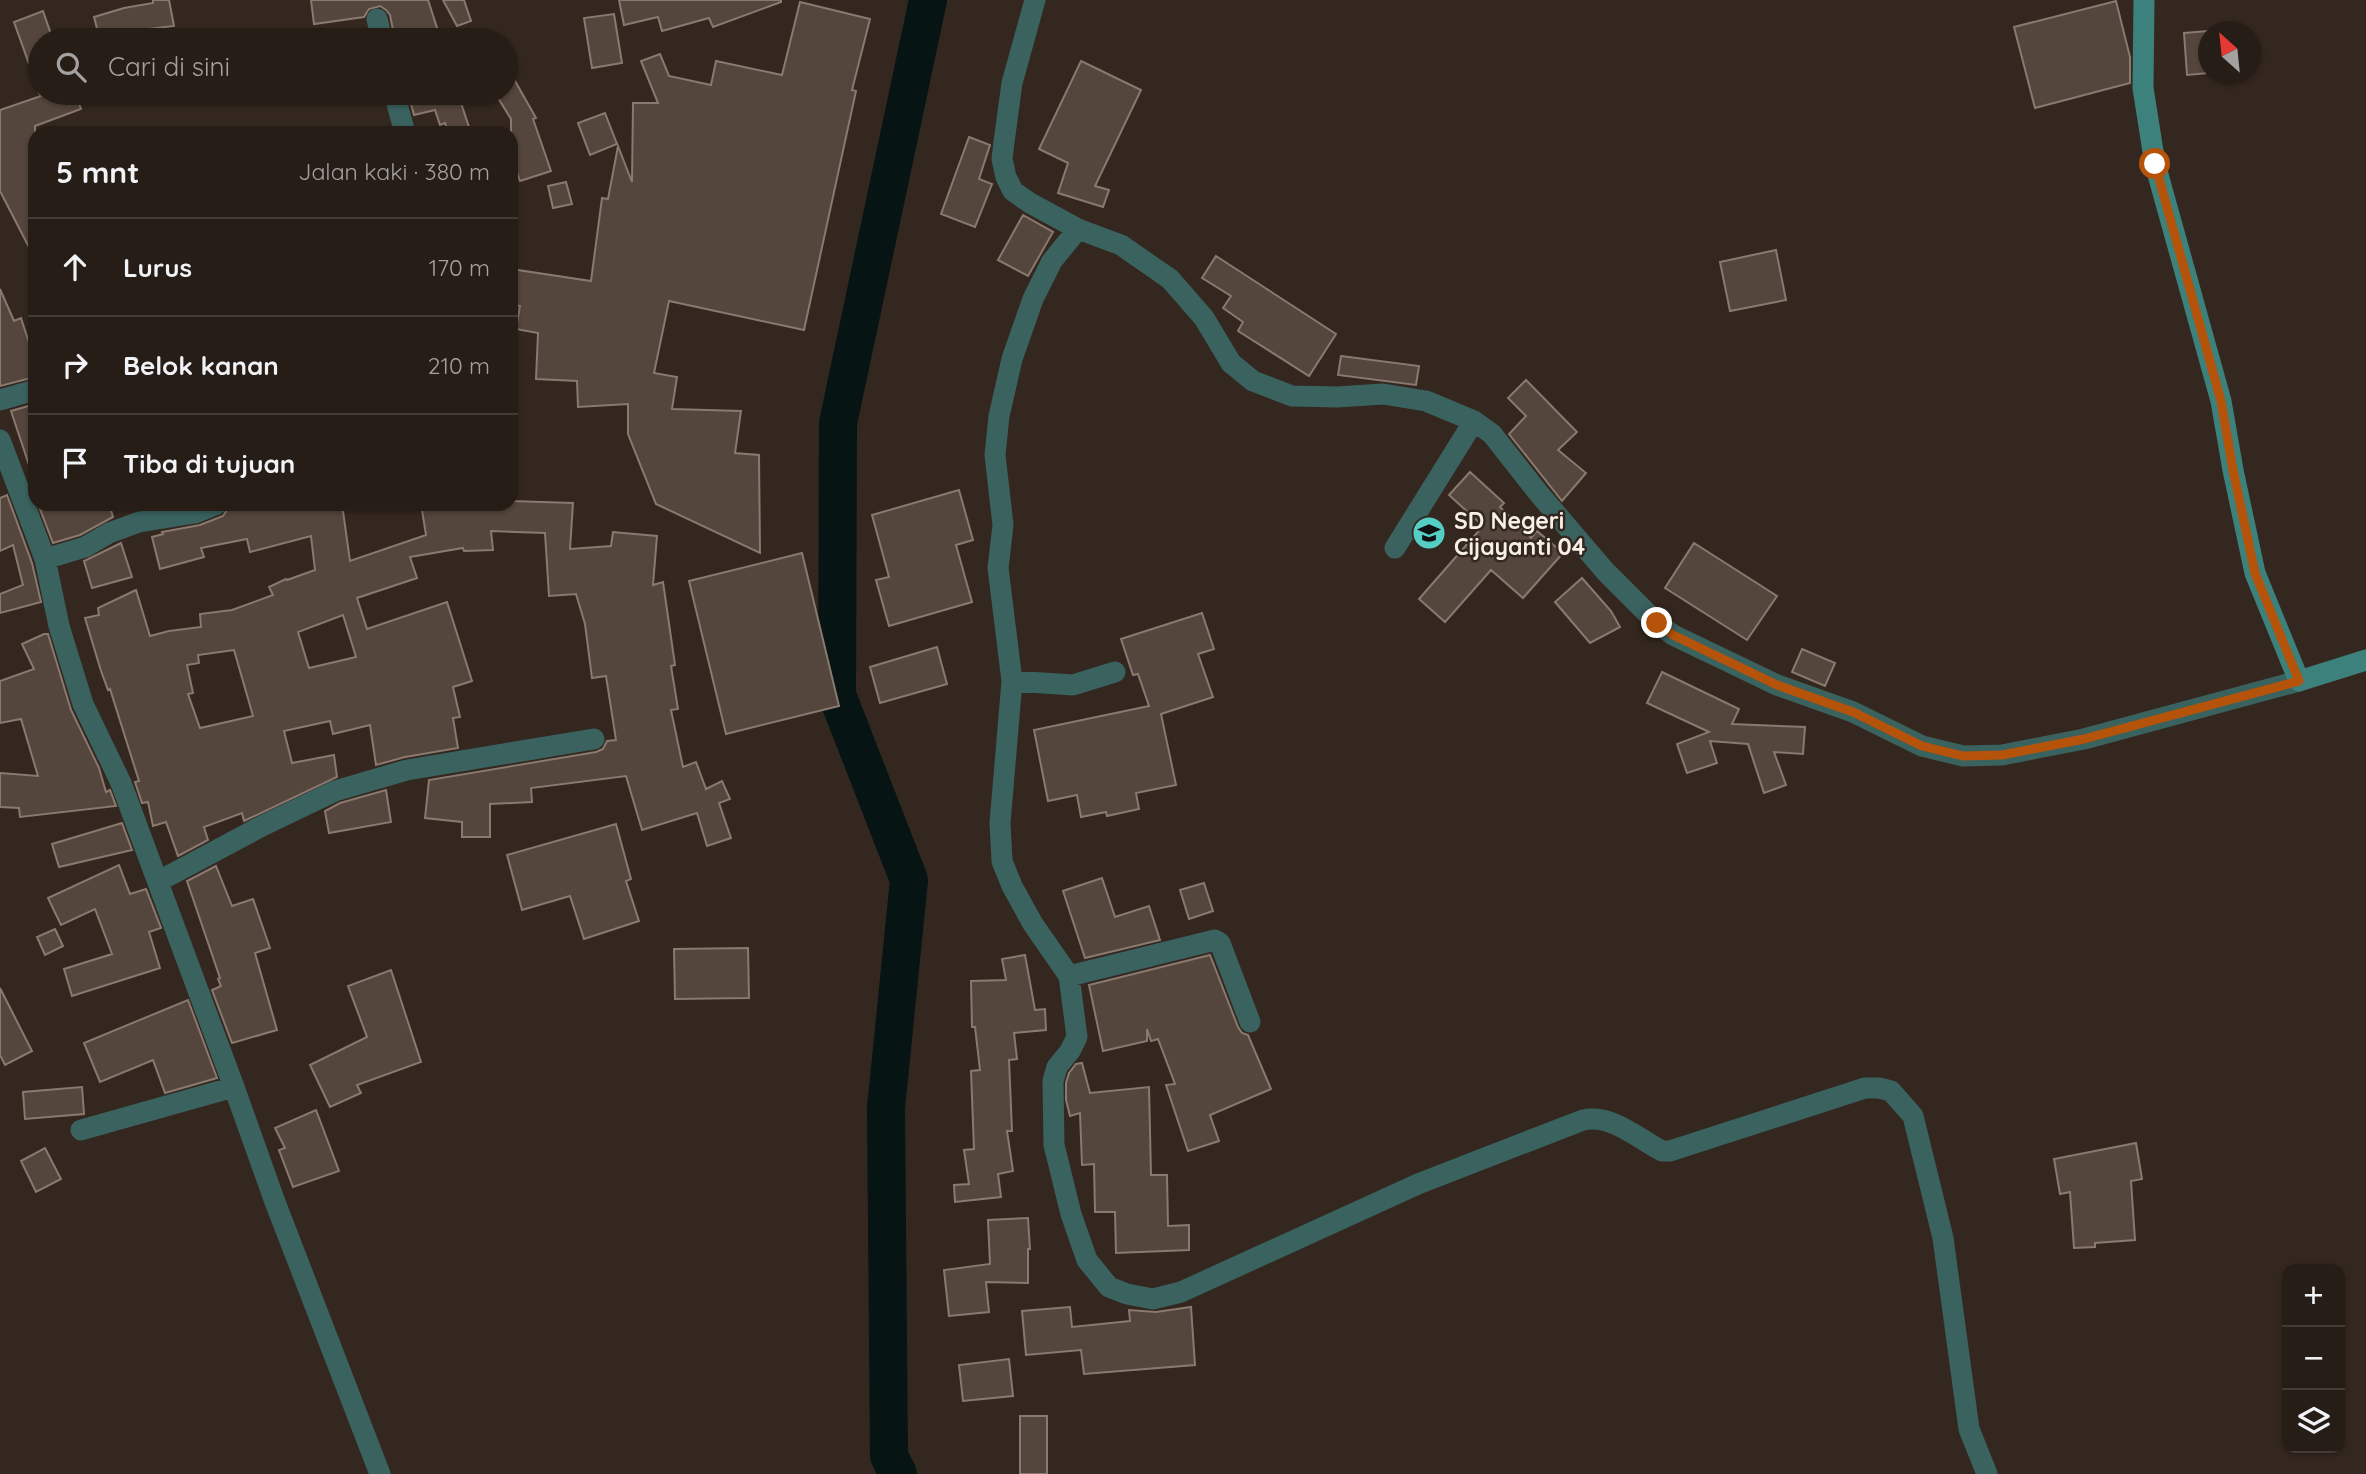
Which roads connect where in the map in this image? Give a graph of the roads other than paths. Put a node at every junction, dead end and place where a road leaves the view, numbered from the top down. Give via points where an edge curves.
1 (1035, 0) edge
2 (2144, 0) edge
3 (377, 19) dead end
4 (379, 28) edge
5 (397, 105) edge
6 (403, 126) edge
7 (1078, 229) junction
8 (28, 392) edge
9 (0, 400) edge
10 (1474, 421) junction
11 (0, 440) edge
12 (200, 511) edge
13 (1395, 548) dead end
14 (45, 559) junction
15 (2366, 660) edge
16 (1115, 672) dead end
17 (1012, 681) junction
18 (2299, 681) junction
19 (594, 739) dead end
20 (159, 881) junction
21 (1069, 976) junction
22 (1250, 1022) dead end
23 (234, 1087) junction
24 (80, 1130) dead end
25 (380, 1474) edge
26 (1987, 1474) edge

1 - 7 street via 1012,83 1002,159 1013,191
2 - 18 main road via 2143,88 2155,164 2221,401 2255,573
3 - 4 street
5 - 6 street
7 - 10 street via 1121,245 1170,279 1203,318 1231,363 1253,381 1292,397 1383,394 1426,401
7 - 17 street via 1052,261 1033,299 999,416 995,456 1003,525 998,568
8 - 9 street
10 - 13 street
10 - 18 street via 1493,434 1605,571 1673,635 1922,746 1963,756 2002,755 2084,739
11 - 14 street
12 - 14 street via 138,522 85,547
14 - 20 street via 83,704 121,783
15 - 18 main road
16 - 17 street via 1073,685
17 - 21 street via 1000,823 1002,861 1033,924
19 - 20 street via 407,769 355,784 297,808
20 - 23 street
21 - 22 street via 1215,940
21 - 26 street via 1077,1037 1053,1081 1054,1145 1071,1214 1087,1261 1109,1287 1153,1299 1181,1292 1418,1184 1583,1120 1606,1121 1670,1151 1866,1088 1891,1091 1913,1116 1920,1140 1943,1238 1969,1429
23 - 24 street
23 - 25 street

